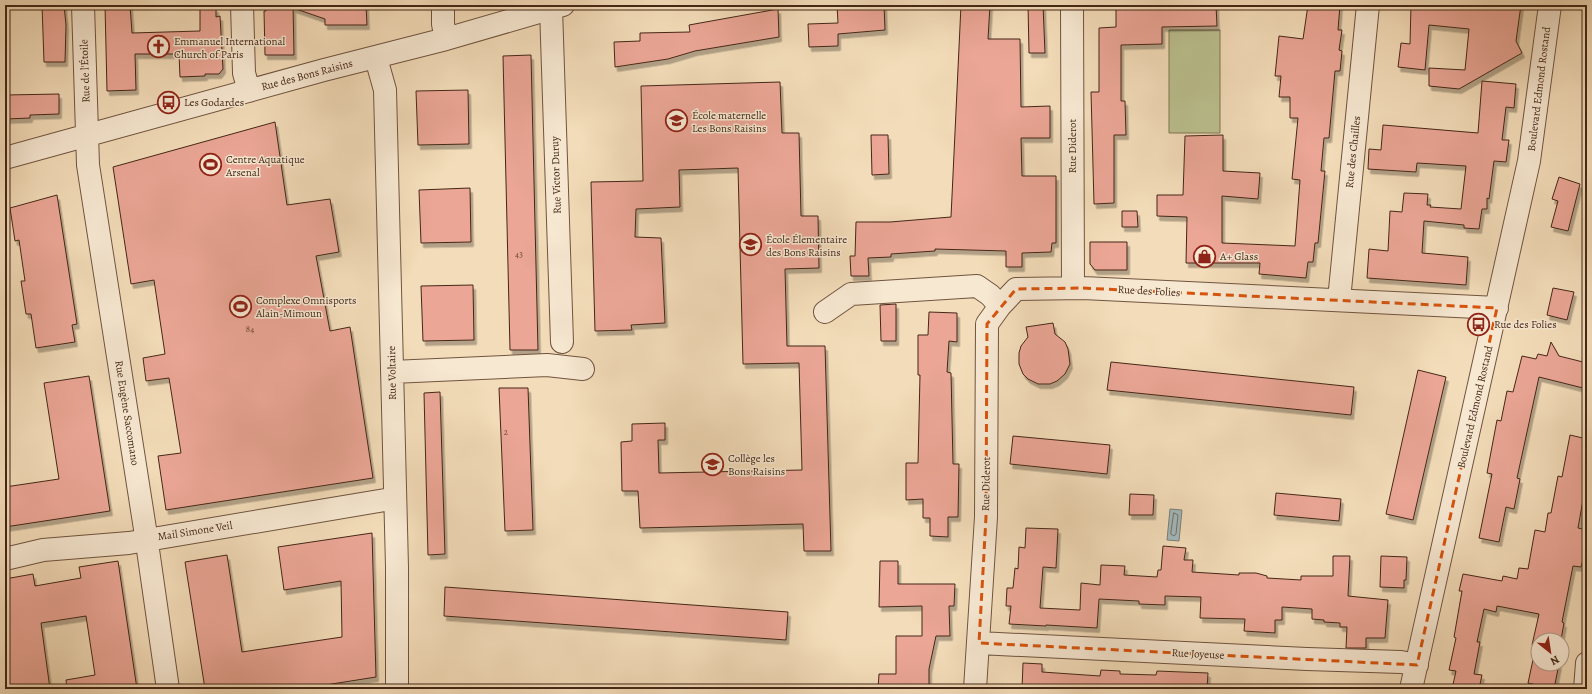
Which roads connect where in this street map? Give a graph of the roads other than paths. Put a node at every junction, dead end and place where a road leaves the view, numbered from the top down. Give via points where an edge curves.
1 (83, 5) edge
2 (242, 5) edge
3 (443, 5) edge
4 (1072, 5) edge
5 (1368, 5) edge
6 (1550, 5) edge
7 (557, 7) edge
8 (446, 39) junction
9 (376, 58) junction
10 (249, 91) junction
11 (86, 136) junction
12 (5, 158) edge
13 (1073, 288) junction
14 (1016, 289) joint
15 (1339, 300) junction
16 (1000, 306) junction
17 (1497, 308) junction
18 (825, 312) dead end
19 (562, 342) dead end
20 (583, 370) dead end
21 (392, 372) junction
22 (384, 500) dead end
23 (146, 539) junction
24 (5, 559) edge
25 (979, 644) junction
26 (1587, 663) edge
27 (1417, 665) junction
28 (168, 689) edge
29 (397, 689) edge
30 (975, 689) edge
31 (1411, 689) edge
32 (1585, 689) edge

1 - 11 street, Rue de l'Étoile
2 - 10 street via 244,73
3 - 8 street
4 - 13 street, Rue Diderot
5 - 15 street, Rue des Chailles
6 - 17 street, Boulevard Edmond Rostand via 1529,161
7 - 8 street, Rue des Bons Raisins
7 - 19 street, Rue Victor Duruy
8 - 9 street, Rue des Bons Raisins
9 - 10 street, Rue des Bons Raisins
9 - 21 street, Rue Voltaire via 385,90
10 - 11 street, Rue des Bons Raisins
11 - 12 street, Rue des Bons Raisins
11 - 23 street, Rue Eugène Saccomano via 89,170
13 - 14 street, Rue des Folies
13 - 15 street, Rue des Folies
14 - 16 street, Rue Diderot
15 - 17 street, Rue des Folies
16 - 18 street via 977,286 851,294
16 - 25 street, Rue Diderot via 987,324 986,517
17 - 27 street, Boulevard Edmond Rostand
20 - 21 street via 547,365
21 - 29 street, Rue Voltaire
22 - 23 street, Mail Simone Veil
23 - 24 street, Mail Simone Veil via 129,543 43,550
23 - 28 street, Rue Eugène Saccomano
25 - 27 street, Rue Joyeuse via 1401,662
25 - 30 street, Rue Diderot
26 - 32 street
27 - 31 street, Boulevard Edmond Rostand

